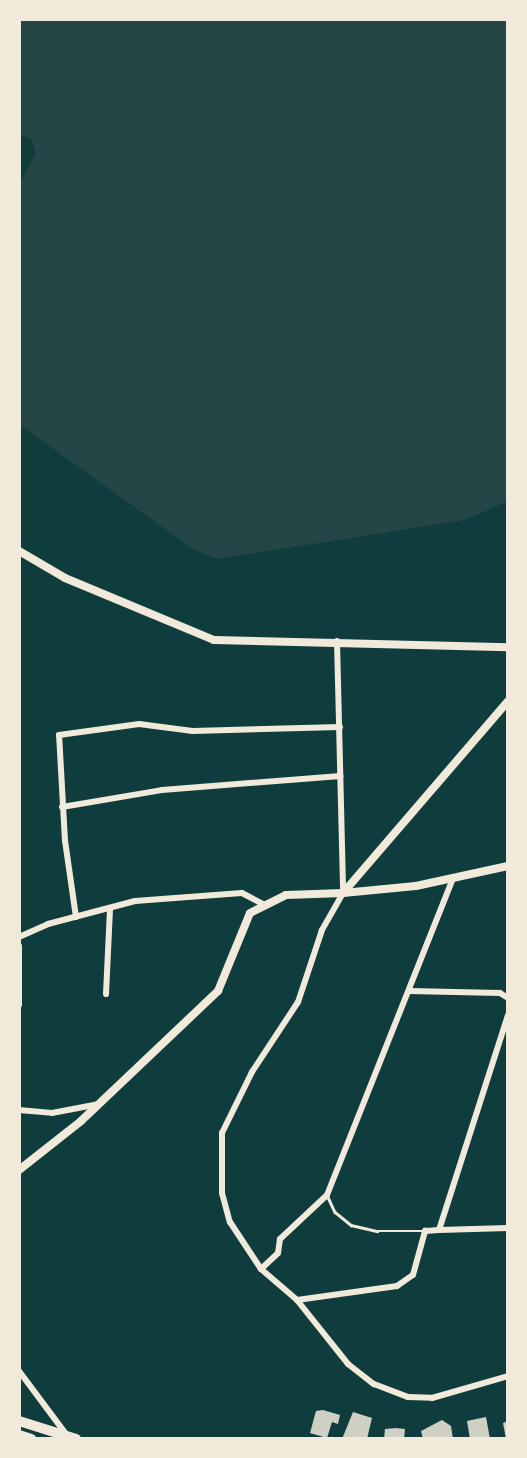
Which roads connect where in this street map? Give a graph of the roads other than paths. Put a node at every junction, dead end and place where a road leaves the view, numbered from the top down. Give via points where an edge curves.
1 (19, 551) edge
2 (337, 641) junction
3 (508, 647) edge
4 (508, 701) edge
5 (340, 727) junction
6 (340, 776) junction
7 (62, 807) junction
8 (508, 866) edge
9 (453, 878) junction
10 (343, 893) junction
11 (263, 904) junction
12 (110, 908) junction
13 (76, 917) junction
14 (19, 937) edge
15 (19, 946) edge
16 (409, 990) junction
17 (106, 994) dead end
18 (507, 996) edge
19 (19, 1005) edge
20 (508, 1015) edge
21 (99, 1104) junction
22 (19, 1110) edge
23 (19, 1170) edge
24 (327, 1195) junction
25 (508, 1228) edge
26 (439, 1230) junction
27 (425, 1231) junction
28 (261, 1269) junction
29 (297, 1300) junction
30 (19, 1371) edge
31 (508, 1376) edge
32 (19, 1421) edge
33 (19, 1436) edge
34 (71, 1436) edge
35 (31, 1439) edge

1 - 2 street via 77,584 214,640
2 - 3 street
2 - 5 street
4 - 10 street
5 - 6 street
5 - 7 street via 193,731 139,724 59,735
6 - 7 street via 163,790
6 - 10 street
7 - 13 street
8 - 9 street
9 - 10 street
9 - 16 street
10 - 11 street via 292,894
10 - 28 street via 323,930 298,1002 252,1072 222,1133 219,1158 224,1202 230,1222
11 - 12 street via 241,893 135,901
11 - 21 street via 247,918 218,991
12 - 13 street
12 - 17 street
13 - 14 street
15 - 19 street
16 - 18 street
16 - 24 street
20 - 26 street
21 - 22 street via 52,1113
21 - 23 street
24 - 27 lane via 335,1212 351,1225 377,1231
24 - 28 street via 280,1239 278,1253
25 - 26 street
26 - 27 street
27 - 29 street via 415,1272 404,1284
28 - 29 street
29 - 31 street via 348,1364 388,1392 432,1398
30 - 34 street
32 - 34 main road
33 - 35 main road

